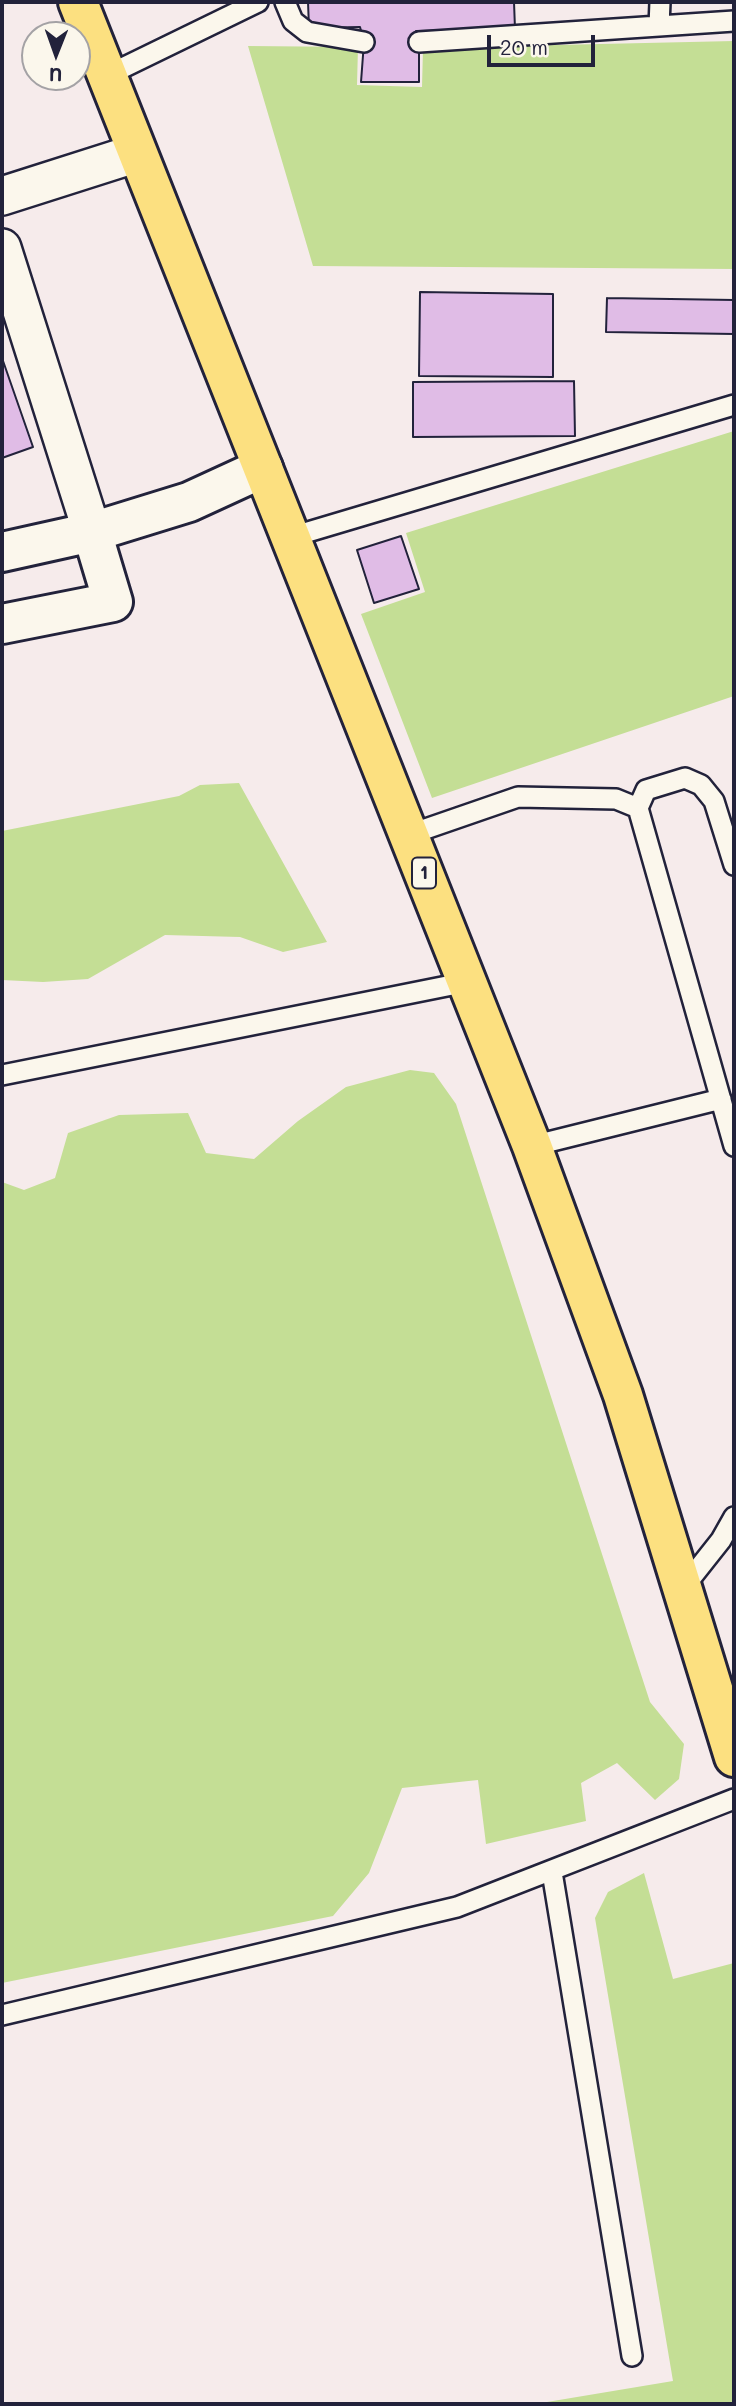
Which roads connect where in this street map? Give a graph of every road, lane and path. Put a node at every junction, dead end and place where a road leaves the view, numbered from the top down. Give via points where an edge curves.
1 (78, 2) edge
2 (258, 2) edge
3 (285, 2) edge
4 (660, 2) edge
5 (734, 21) edge
6 (659, 26) junction
7 (419, 41) dead end
8 (364, 42) dead end
9 (106, 76) junction
10 (137, 153) junction
11 (2, 196) edge
12 (2, 248) edge
13 (734, 405) edge
14 (263, 468) junction
15 (92, 532) junction
16 (290, 537) junction
17 (2, 552) edge
18 (2, 624) edge
19 (638, 808) junction
20 (408, 835) junction
21 (734, 866) edge
22 (467, 982) junction
23 (2, 1074) edge
24 (721, 1099) junction
25 (532, 1146) junction
26 (734, 1146) edge
27 (734, 1517) edge
28 (683, 1588) junction
29 (734, 1757) edge
30 (734, 1799) edge
31 (552, 1872) junction
32 (2, 2015) edge
33 (632, 2356) dead end

1 - 9 main road, 1
2 - 9 lane
3 - 8 lane via 293,21 307,32
4 - 6 lane
5 - 6 lane
6 - 7 lane
9 - 10 main road, 1
10 - 11 street
10 - 14 main road, 1
12 - 15 street
13 - 16 lane
14 - 15 street via 189,502
14 - 16 main road, 1
15 - 17 street
15 - 18 street via 113,602
16 - 20 main road, 1
19 - 20 lane via 616,799 518,797
19 - 21 lane via 646,790 685,778 695,780 714,801
19 - 24 lane
20 - 22 main road, 1
22 - 23 lane
22 - 25 main road, 1
24 - 25 lane
24 - 26 lane
25 - 28 main road, 1 via 623,1395
27 - 28 lane
28 - 29 main road, 1
30 - 31 lane
31 - 32 lane via 457,1907
31 - 33 lane

